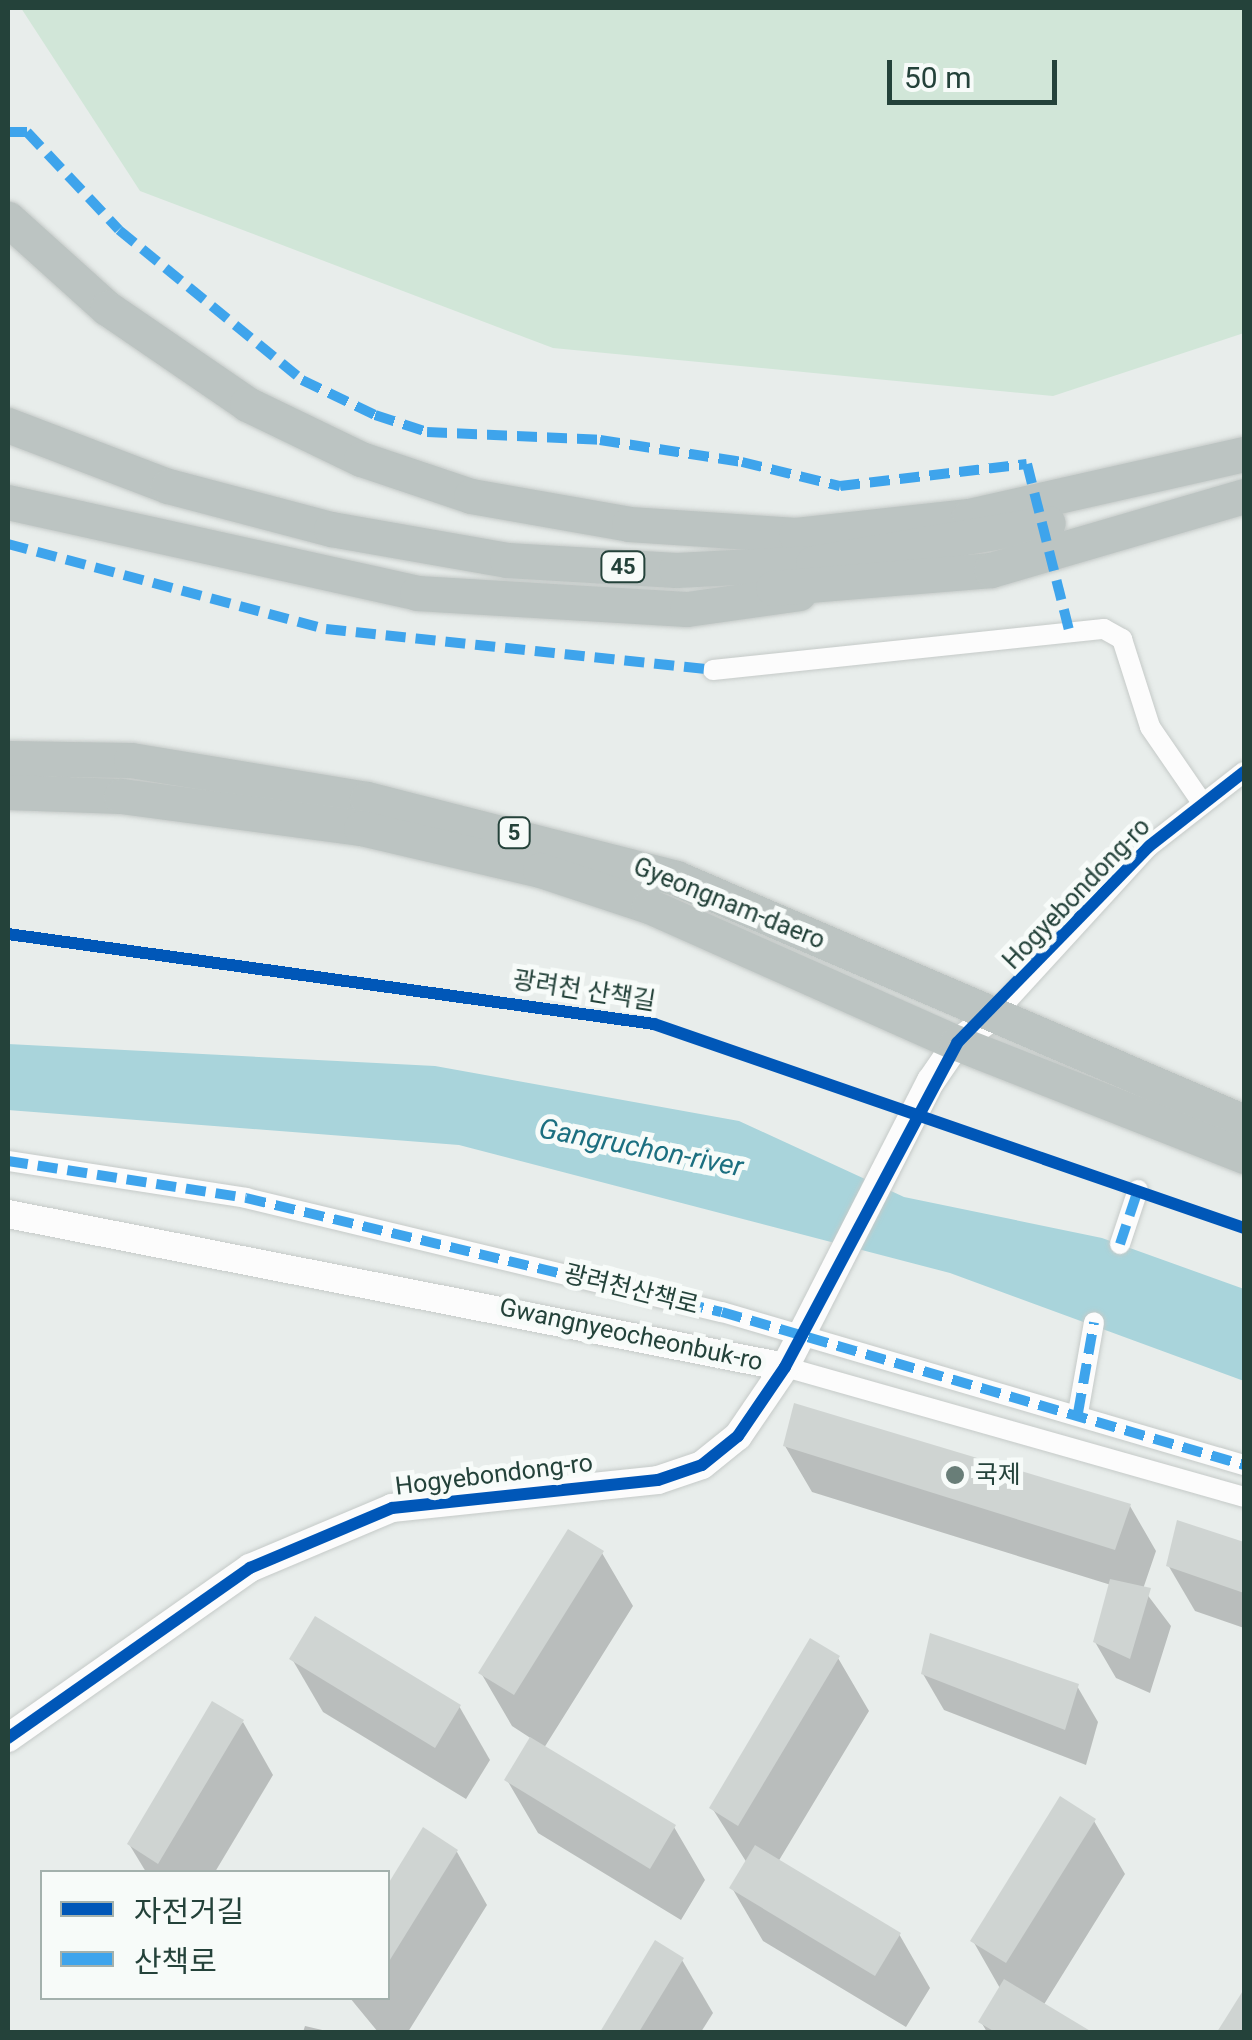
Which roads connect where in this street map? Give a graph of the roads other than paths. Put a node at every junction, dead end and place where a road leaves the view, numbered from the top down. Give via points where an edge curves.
1 (8, 219) edge
2 (8, 425) edge
3 (8, 444) edge
4 (1244, 454) edge
5 (1244, 464) edge
6 (1244, 496) edge
7 (8, 502) edge
8 (854, 586) junction
9 (713, 670) dead end
10 (8, 743) edge
11 (8, 758) edge
12 (131, 760) junction
13 (1244, 772) edge
14 (8, 795) edge
15 (1203, 804) junction
16 (994, 1015) junction
17 (957, 1044) junction
18 (1244, 1122) edge
19 (1244, 1156) edge
20 (8, 1161) edge
21 (1138, 1190) dead end
22 (8, 1214) edge
23 (1120, 1244) dead end
24 (1094, 1322) dead end
25 (800, 1333) junction
26 (785, 1367) junction
27 (1078, 1413) junction
28 (1244, 1465) edge
29 (1244, 1498) edge
30 (8, 1738) edge

1 - 4 highway via 107,308 247,404 471,496 630,524 796,535 969,516
2 - 5 highway, 45 via 168,486 330,529 507,560 676,570 813,563 996,536 1190,488
3 - 8 highway, 45 via 100,484 323,551 666,590
6 - 8 highway, 45 via 992,570
7 - 8 highway via 417,593 687,609
9 - 15 street via 1104,629 1122,640 1150,727
10 - 12 street
11 - 12 highway, Gyeongnam-daero / 5
12 - 16 highway, Gyeongnam-daero / 5 via 367,798 676,878
13 - 15 street, Hogyebondong-ro
14 - 17 highway, Gyeongnam-daero / 5 via 122,796 361,828 540,870 649,906
15 - 16 street, Hogyebondong-ro via 1148,848
16 - 17 street, Hogyebondong-ro
16 - 18 highway, Gyeongnam-daero / 5
17 - 19 highway, Gyeongnam-daero / 5
17 - 25 street, Hogyebondong-ro via 931,1081
20 - 25 street, 광려천산책로 via 246,1198
21 - 23 street
22 - 26 street, Gwangnyeocheonbuk-ro
24 - 27 street
25 - 26 street, Hogyebondong-ro
25 - 27 street, 광려천산책로
26 - 29 street, Gwangnyeocheonbuk-ro
26 - 30 street, Hogyebondong-ro via 738,1436 702,1465 658,1480 392,1508 250,1568
27 - 28 street, 광려천산책로

